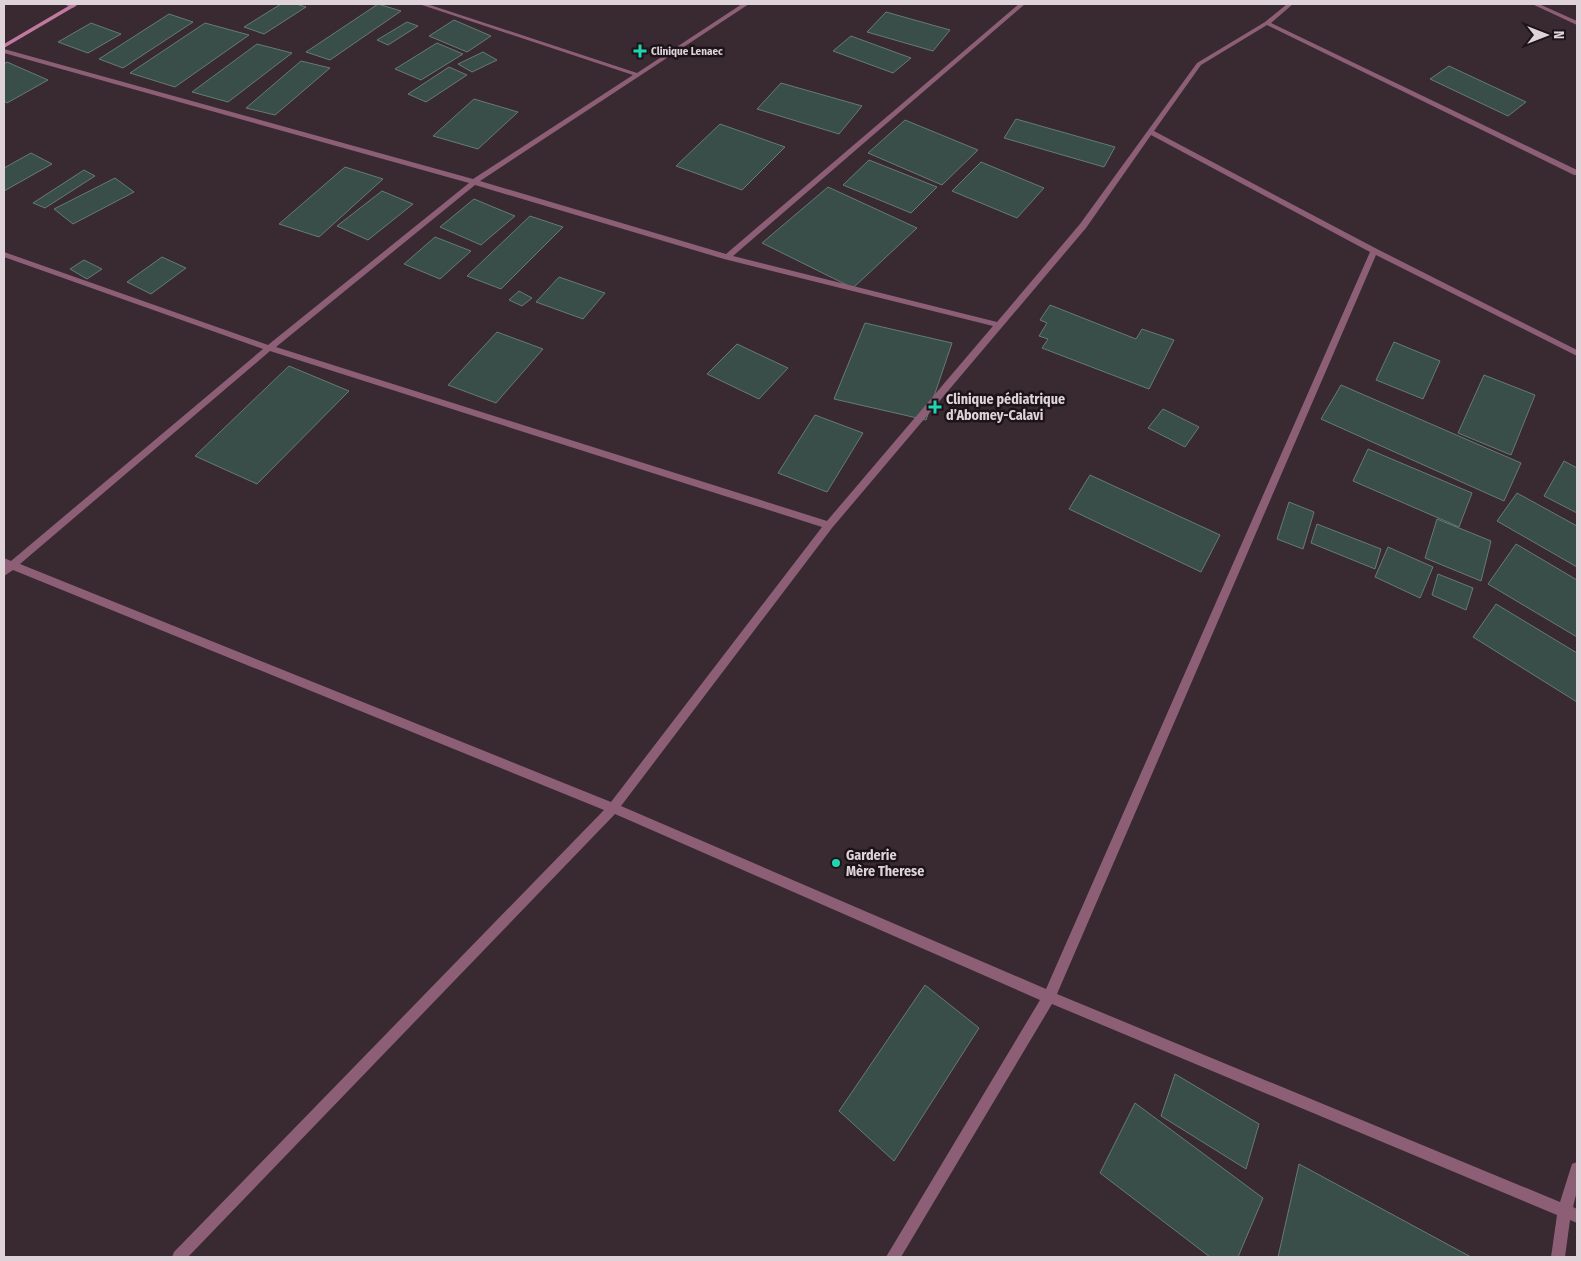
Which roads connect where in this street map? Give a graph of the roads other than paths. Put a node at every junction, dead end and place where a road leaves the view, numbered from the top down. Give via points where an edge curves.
1 (72, 4) edge
2 (422, 4) edge
3 (746, 4) edge
4 (1022, 4) edge
5 (1290, 4) edge
6 (1536, 4) edge
7 (1267, 23) junction
8 (1577, 23) edge
9 (4, 46) edge
10 (4, 51) edge
11 (635, 74) junction
12 (1150, 132) junction
13 (1577, 173) edge
14 (474, 182) junction
15 (1374, 251) junction
16 (4, 254) edge
17 (727, 257) junction
18 (999, 325) junction
19 (268, 348) junction
20 (1577, 353) edge
21 (829, 525) junction
22 (6, 566) edge
23 (613, 808) junction
24 (1049, 997) junction
25 (1577, 1169) edge
26 (1571, 1213) edge
27 (179, 1257) edge
28 (893, 1257) edge
29 (1558, 1257) edge

1 - 9 street
2 - 11 street
3 - 11 street
4 - 17 street
5 - 7 street
6 - 8 street
7 - 12 street via 1199,64
7 - 13 street
10 - 14 street
11 - 14 street
12 - 15 street
12 - 18 street via 1083,226
14 - 17 street
14 - 19 street
15 - 20 street
15 - 24 street
16 - 19 street
17 - 18 street
18 - 21 street
19 - 21 street
19 - 22 street
21 - 23 street
22 - 23 street
23 - 24 street
23 - 27 street
24 - 26 street
24 - 28 street
25 - 26 street
26 - 29 street

